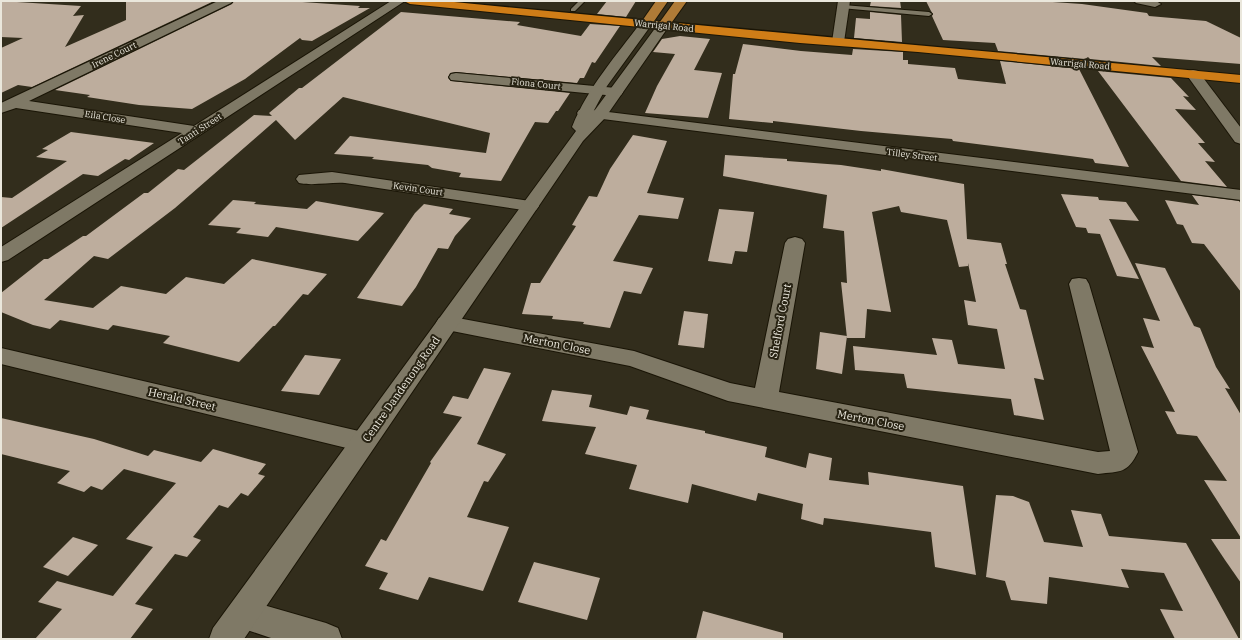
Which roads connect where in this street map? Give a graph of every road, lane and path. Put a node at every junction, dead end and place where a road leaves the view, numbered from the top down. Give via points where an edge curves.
1 (226, 1) edge
2 (399, 1) edge
3 (410, 1) edge
4 (465, 1) edge
5 (662, 1) edge
6 (681, 1) edge
7 (1140, 1) edge
8 (844, 4) edge
9 (1155, 4) dead end
10 (577, 6) edge
11 (929, 14) dead end
12 (648, 21) junction
13 (665, 22) junction
14 (838, 39) junction
15 (1193, 74) junction
16 (456, 77) dead end
17 (1241, 79) edge
18 (597, 91) junction
19 (616, 92) junction
20 (7, 106) edge
21 (592, 114) junction
22 (197, 130) junction
23 (1241, 139) edge
24 (305, 179) dead end
25 (1241, 195) edge
26 (530, 206) junction
27 (795, 243) dead end
28 (1, 256) edge
29 (1079, 284) dead end
30 (447, 323) junction
31 (1, 356) edge
32 (765, 399) junction
33 (363, 442) junction
34 (243, 614) junction
35 (225, 639) edge
36 (326, 639) edge

1 - 20 street, Irene Court
2 - 22 street, Tanti Street
3 - 12 highway, Warrigal Road
4 - 10 highway, Warrigal Road
5 - 12 main road, Centre Dandenong Road
6 - 13 main road, Centre Dandenong Road
7 - 9 street
8 - 11 lane
8 - 14 street
10 - 12 highway, Warrigal Road
12 - 13 highway, Warrigal Road
12 - 18 street, Centre Dandenong Road
13 - 14 highway, Warrigal Road
13 - 19 street, Centre Dandenong Road
14 - 15 highway, Warrigal Road
15 - 17 highway, Warrigal Road
15 - 23 street
16 - 18 street, Fiona Court
18 - 19 street, Fiona Court
18 - 21 street, Centre Dandenong Road
19 - 21 street, Centre Dandenong Road
20 - 22 street, Eila Close
21 - 25 street, Tilley Street
21 - 26 street, Centre Dandenong Road
22 - 28 street, Tanti Street
24 - 26 street, Kevin Court via 345,178
26 - 30 street, Centre Dandenong Road
27 - 32 street, Shelford Court
29 - 32 street, Merton Close via 1125,452 1118,461 1098,463
30 - 32 street, Merton Close via 629,358 728,392
30 - 33 street, Centre Dandenong Road
31 - 33 street, Herald Street
33 - 34 street, Centre Dandenong Road
34 - 35 street, Centre Dandenong Road
34 - 36 street

